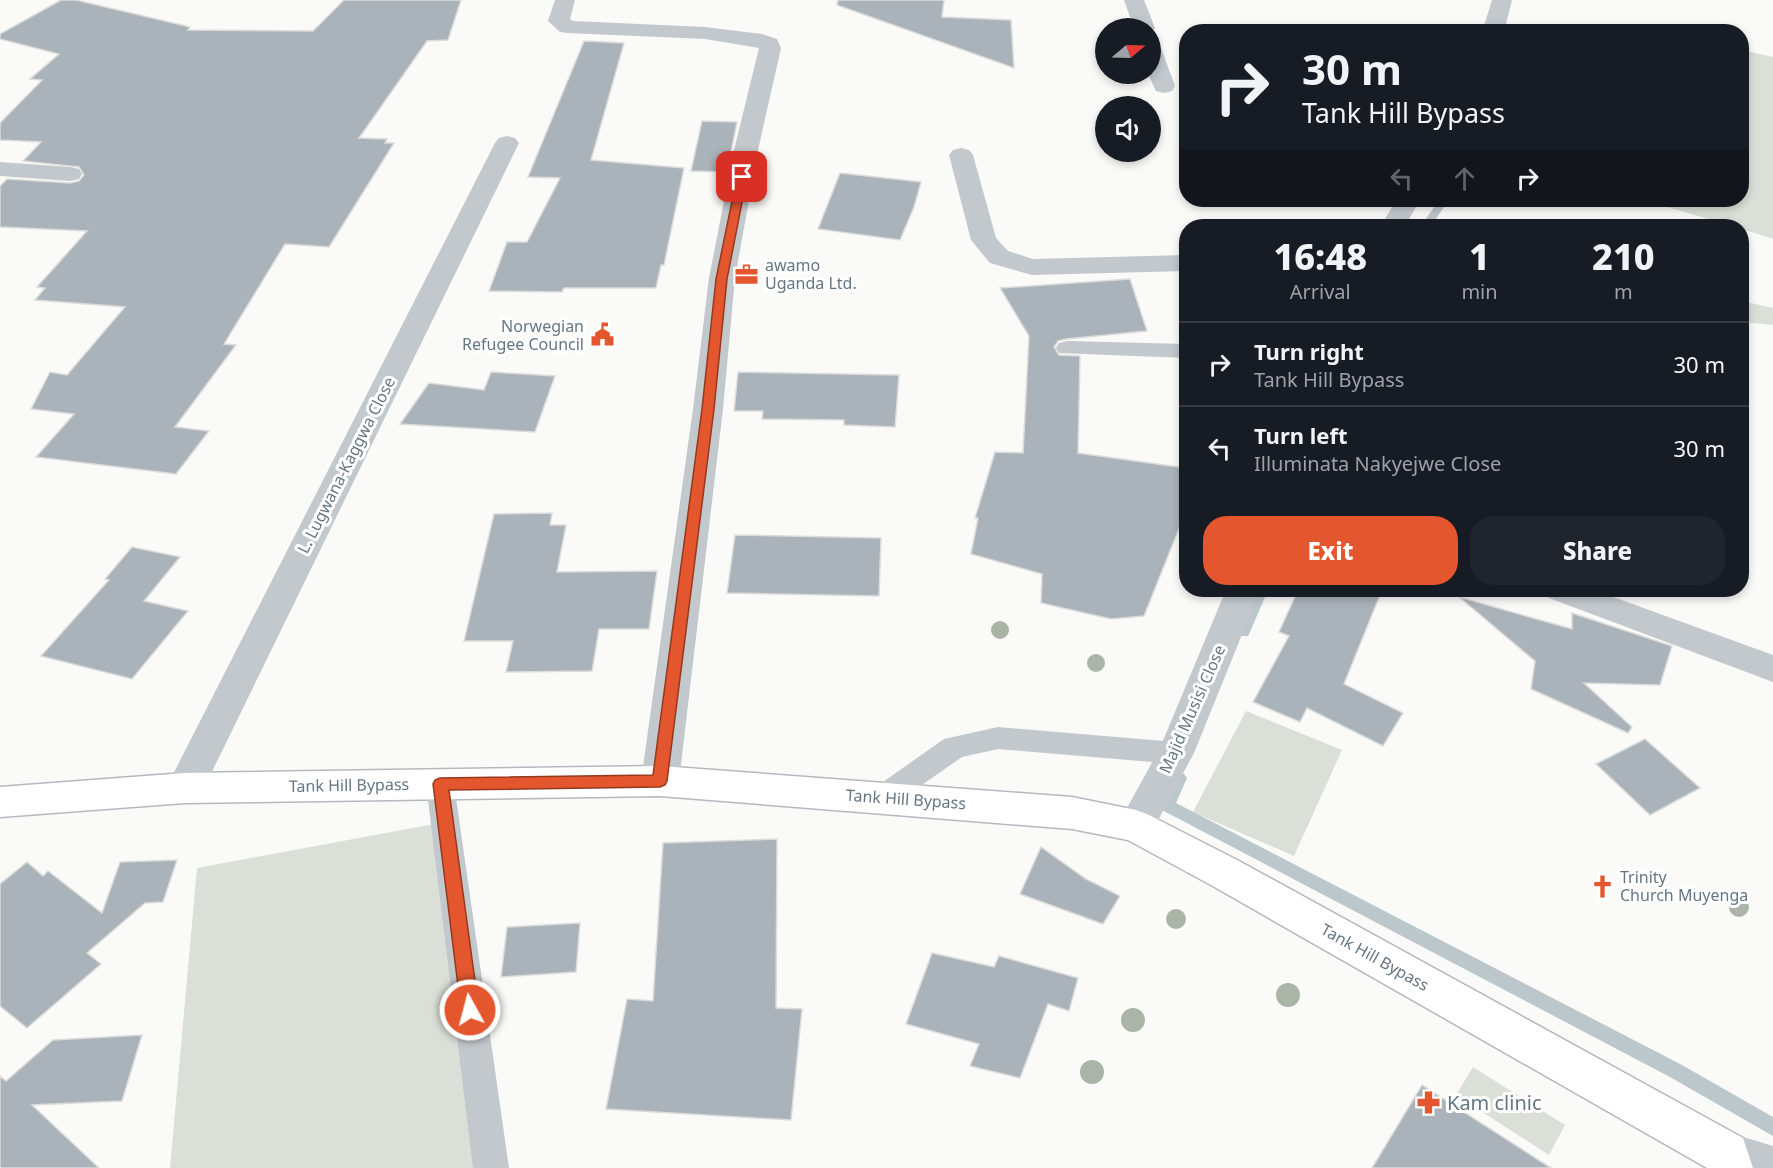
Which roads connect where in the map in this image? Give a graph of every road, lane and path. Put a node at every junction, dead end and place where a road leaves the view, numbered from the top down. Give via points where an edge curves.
1 (565, 0) edge
2 (1134, 0) edge
3 (1502, 0) edge
4 (1140, 18) edge
5 (1495, 24) edge
6 (1161, 78) edge
7 (1164, 86) dead end
8 (507, 143) dead end
9 (961, 155) dead end
10 (0, 169) edge
11 (70, 174) dead end
12 (1179, 263) edge
13 (1067, 348) dead end
14 (1179, 351) edge
15 (1240, 597) edge
16 (1580, 597) edge
17 (1773, 669) edge
18 (1176, 753) junction
19 (660, 781) junction
20 (440, 784) junction
21 (185, 788) junction
22 (883, 797) junction
23 (0, 802) edge
24 (1136, 826) junction
25 (1754, 1161) edge
26 (491, 1168) edge

1 - 19 street via 559,21 568,27 705,33 769,44 722,279
2 - 4 street
3 - 5 street
6 - 7 street
8 - 21 street, L. Lugwana-Kaggwa Close
9 - 12 street via 984,240 999,257 1032,267
10 - 11 street
13 - 14 lane
15 - 18 street, Majid Musisi Close
16 - 17 street
18 - 22 lane via 998,738 954,747
18 - 24 street, Majid Musisi Close
19 - 20 street, Tank Hill Bypass
19 - 22 street, Tank Hill Bypass
20 - 21 street, Tank Hill Bypass
20 - 26 lane
21 - 23 street, Tank Hill Bypass
22 - 24 street, Tank Hill Bypass via 1072,813
24 - 25 street, Tank Hill Bypass

